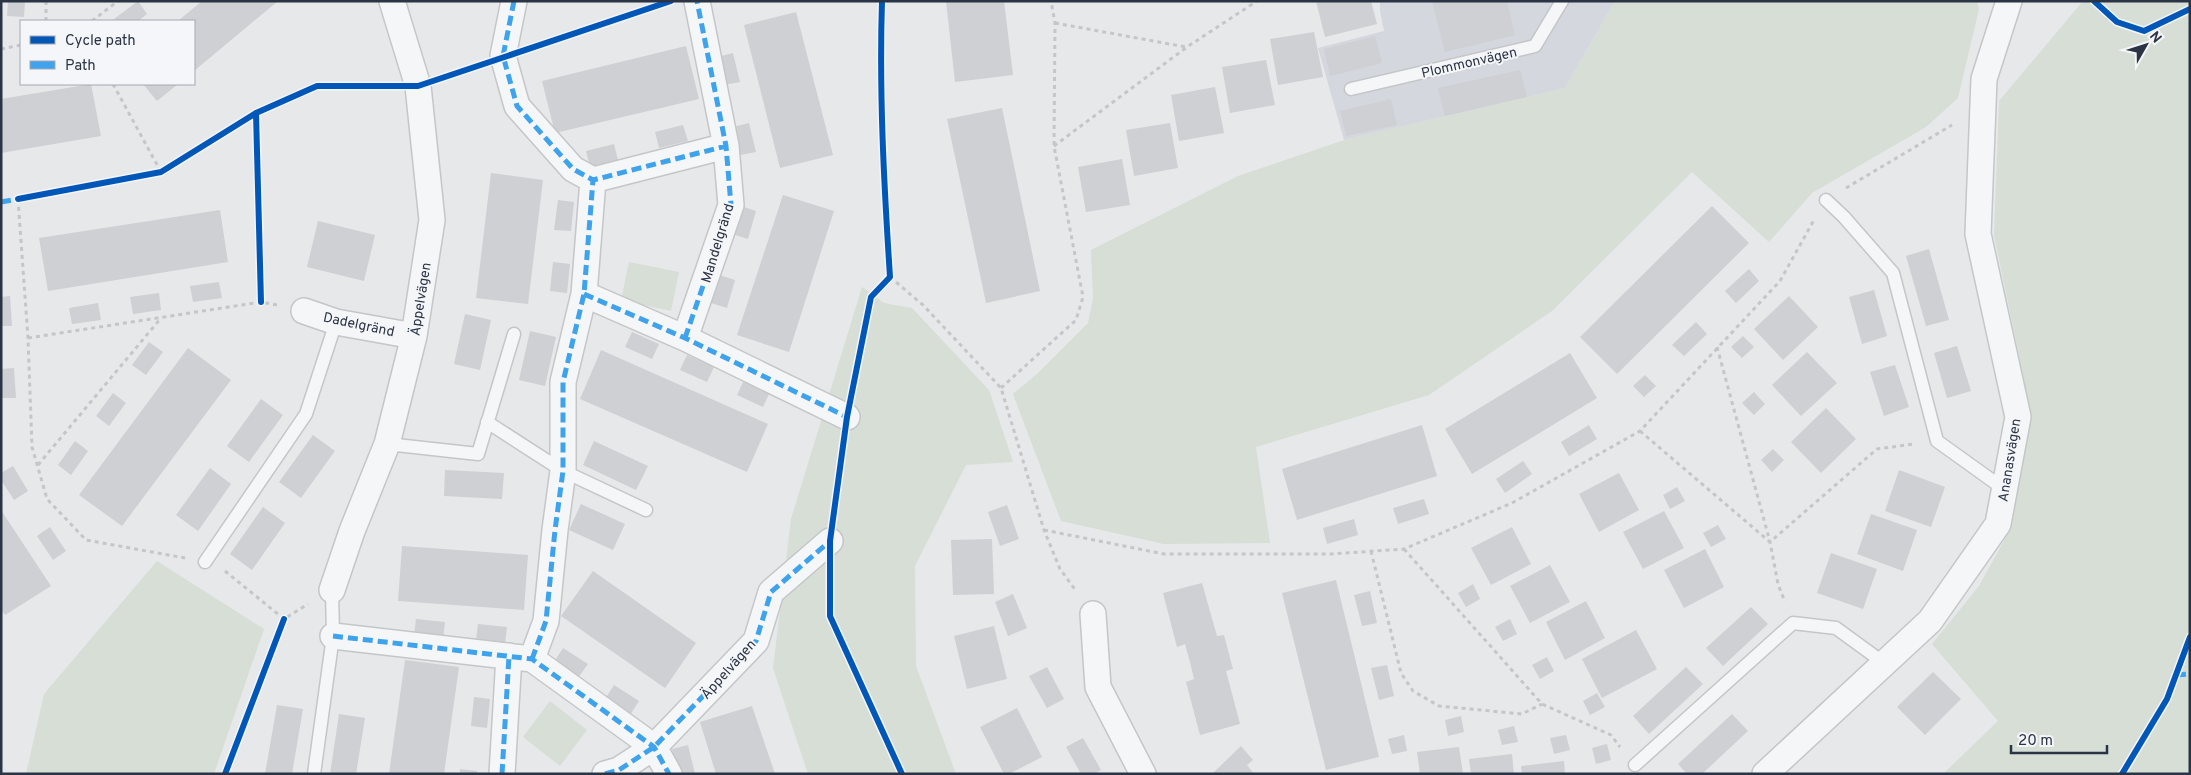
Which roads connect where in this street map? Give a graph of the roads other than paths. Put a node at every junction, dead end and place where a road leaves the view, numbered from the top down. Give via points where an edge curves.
1 (392, 1) edge
2 (514, 1) edge
3 (697, 1) edge
4 (1562, 1) edge
5 (2009, 1) edge
6 (1351, 89) dead end
7 (726, 146) junction
8 (593, 180) junction
9 (1826, 200) road end
10 (584, 294) junction
11 (304, 311) road end
12 (336, 322) junction
13 (514, 334) dead end
14 (414, 336) junction
15 (685, 338) junction
16 (847, 417) dead end
17 (487, 422) junction
18 (387, 444) junction
19 (562, 471) junction
20 (2004, 490) junction
21 (646, 510) dead end
22 (830, 541) dead end
23 (205, 562) road end
24 (332, 590) joint
25 (1093, 614) road end
26 (333, 636) junction
27 (520, 657) junction
28 (1884, 663) junction
29 (654, 747) junction
30 (1635, 765) road end
31 (314, 774) edge
32 (502, 774) edge
33 (605, 774) edge
34 (669, 774) edge
35 (1143, 774) edge
36 (1765, 774) edge

1 - 14 street, Äppelvägen via 418,86 432,220
2 - 8 street via 503,56 517,106 573,169
3 - 7 street, Mandelgränd
4 - 6 lane, Plommonvägen via 1535,46
5 - 20 street, Ananasvägen via 1984,78 1978,234 2018,417
7 - 8 street
7 - 15 street, Mandelgränd via 732,205
8 - 10 street
9 - 20 lane via 1893,273 1937,441
10 - 15 street
10 - 19 street via 563,382
11 - 12 street, Dadelgränd
12 - 14 street, Dadelgränd
12 - 23 lane via 306,414
13 - 17 lane
14 - 18 street, Äppelvägen
15 - 16 street
17 - 18 lane via 478,454
17 - 19 lane
18 - 24 street, Äppelvägen
19 - 21 lane
19 - 27 street via 546,622
20 - 28 street, Ananasvägen via 1998,524 1930,622
22 - 29 street, Äppelvägen via 771,592 756,641
24 - 26 lane
25 - 35 street via 1098,687
26 - 27 street
26 - 31 lane
27 - 29 street
27 - 32 street
28 - 30 lane via 1836,628 1793,623
28 - 36 street, Ananasvägen
29 - 33 street, Äppelvägen via 619,770
29 - 34 street

